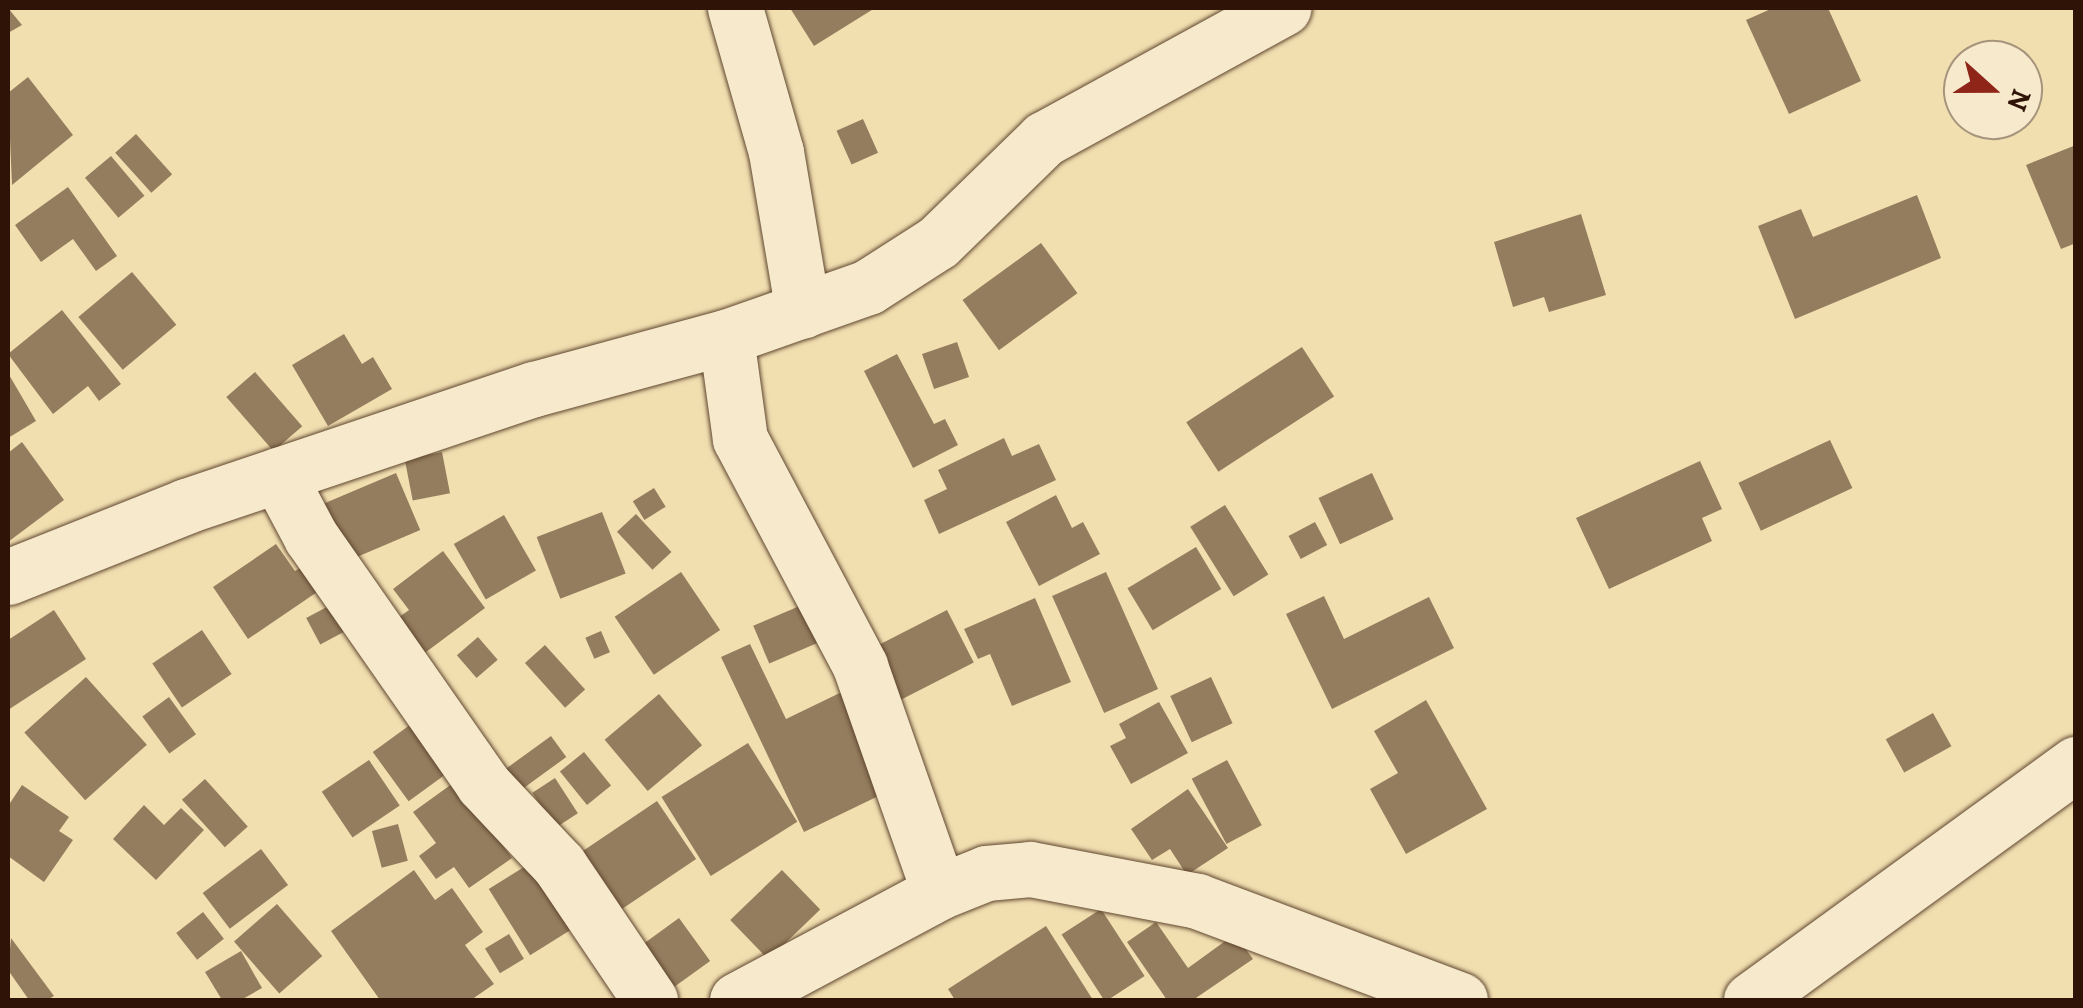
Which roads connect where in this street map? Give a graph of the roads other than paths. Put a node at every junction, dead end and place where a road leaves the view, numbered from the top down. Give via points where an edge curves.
1 (735, 8) edge
2 (1283, 8) edge
3 (802, 311) junction
4 (726, 337) junction
5 (278, 475) junction
6 (8, 577) edge
7 (2076, 764) edge
8 (938, 892) junction
9 (650, 1000) edge
10 (737, 1000) edge
11 (1460, 1000) edge
12 (1751, 1000) edge

1 - 3 street via 776,152
2 - 3 street via 1044,139 938,242 868,286
3 - 4 street
4 - 5 street via 534,389
4 - 8 street via 740,439 860,666
5 - 6 street
5 - 9 street via 311,538 483,784 559,865
7 - 12 street
8 - 10 street
8 - 11 street via 986,873 1030,868 1197,901

